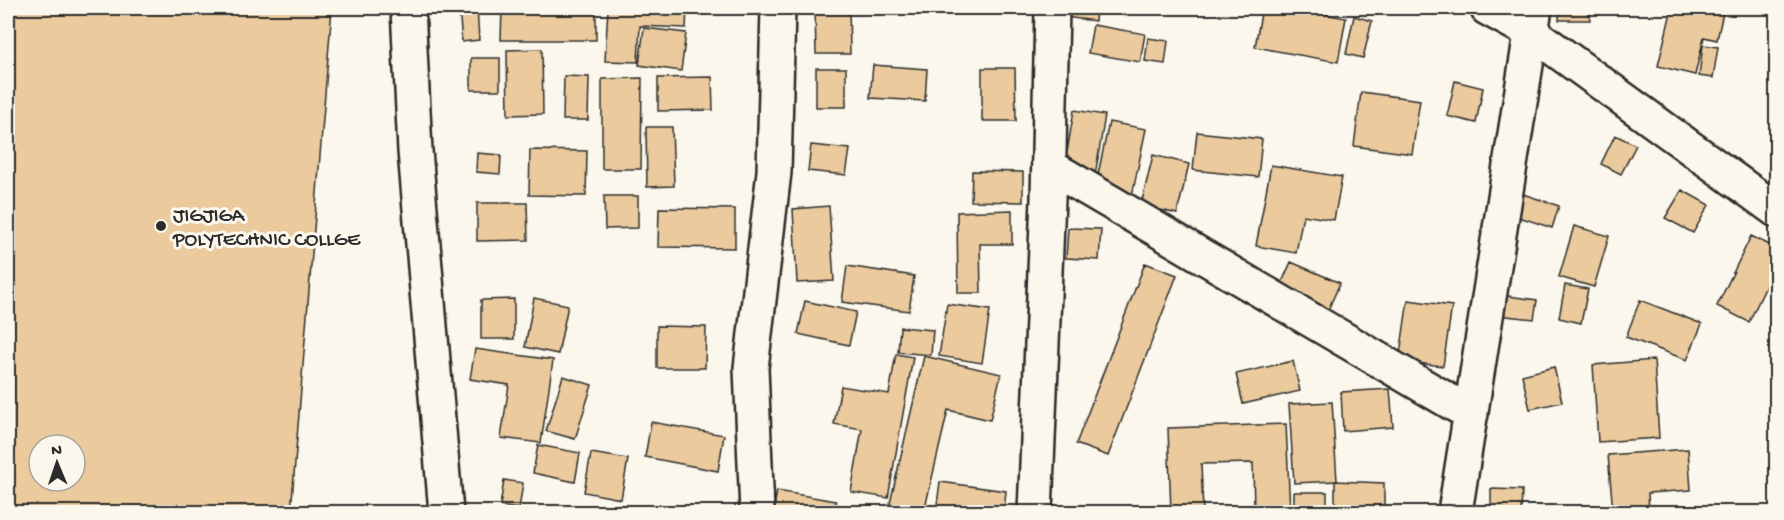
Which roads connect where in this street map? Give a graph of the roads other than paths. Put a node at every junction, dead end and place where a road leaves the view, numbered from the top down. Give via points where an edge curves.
1 (408, 8) edge
2 (778, 8) edge
3 (1052, 8) edge
4 (1487, 8) edge
5 (1533, 20) edge
6 (1049, 166) junction
7 (1776, 210) edge
8 (1471, 414) junction
9 (446, 513) edge
10 (757, 513) edge
11 (1035, 513) edge
12 (1455, 513) edge

1 - 9 street via 415,151
2 - 10 street via 774,172 751,368
3 - 6 street
4 - 5 street
5 - 7 street
5 - 8 street
6 - 8 street
6 - 11 street
8 - 12 street

